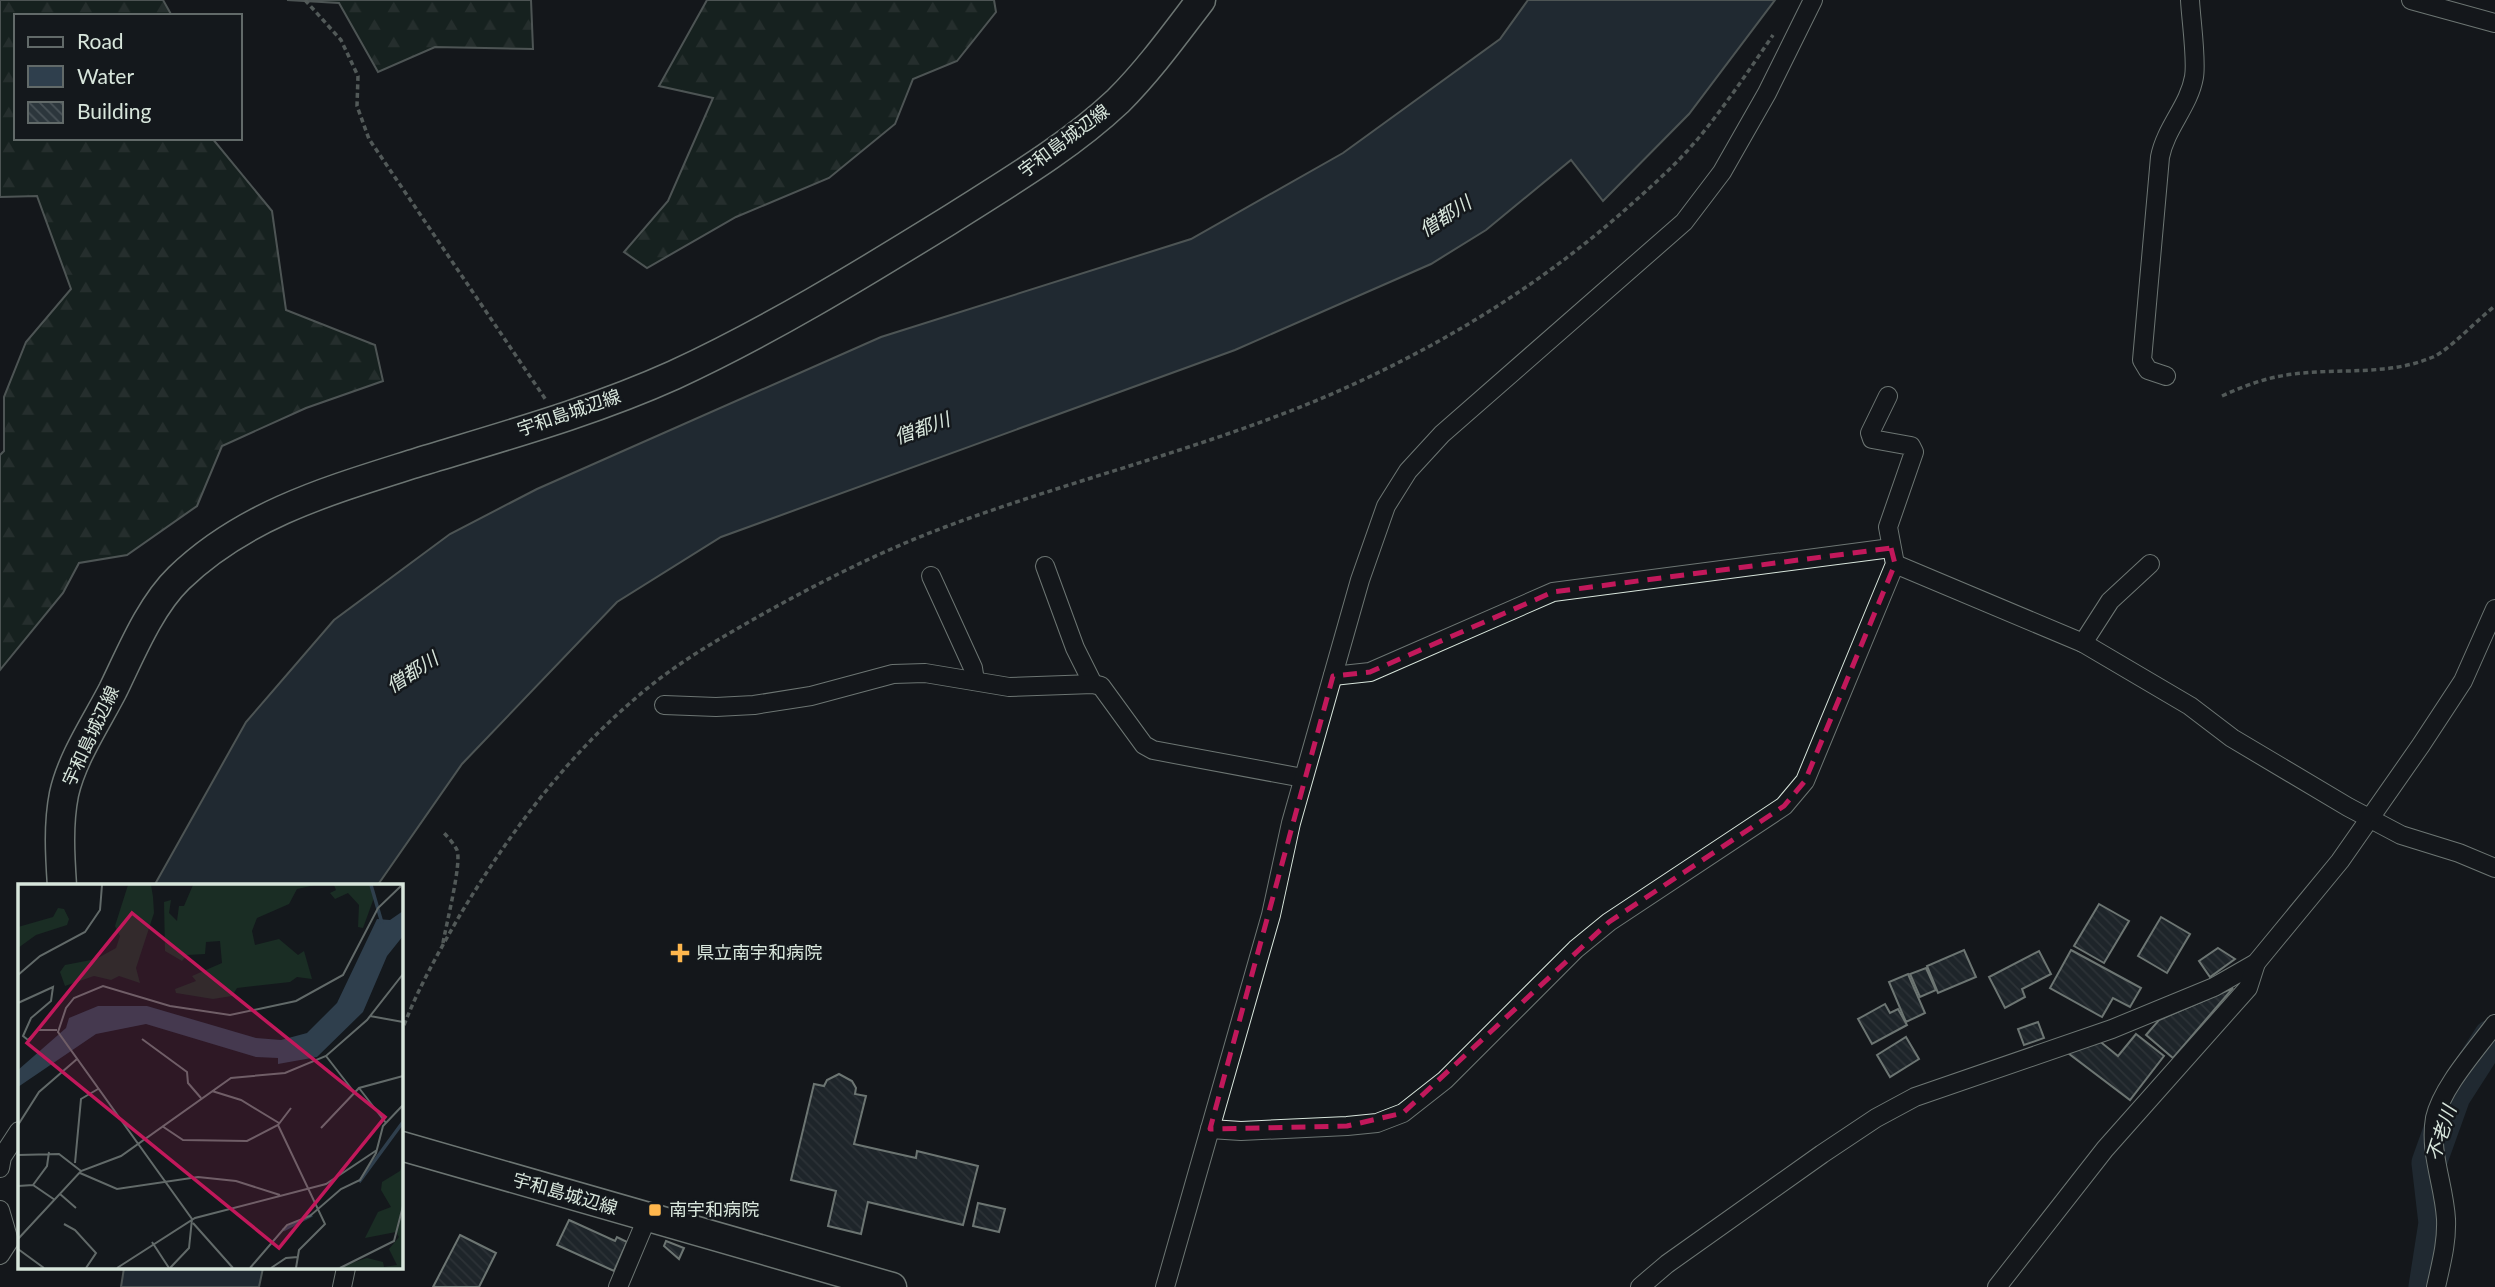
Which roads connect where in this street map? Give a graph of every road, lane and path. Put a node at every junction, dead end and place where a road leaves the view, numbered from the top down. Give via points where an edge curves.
1 (305, 0) edge
2 (1201, 0) edge
3 (1813, 0) edge
4 (2190, 0) edge
5 (2411, 0) edge
6 (2495, 23) edge
7 (1775, 32) dead end
8 (2495, 306) edge
9 (2166, 376) dead end
10 (1888, 396) dead end
11 (2222, 396) dead end
12 (559, 419) junction
13 (1893, 556) junction
14 (2150, 564) dead end
15 (1045, 566) dead end
16 (932, 576) dead end
17 (2495, 609) edge
18 (2083, 643) junction
19 (1333, 676) junction
20 (975, 681) junction
21 (1093, 684) junction
22 (664, 705) dead end
23 (1303, 778) junction
24 (2371, 818) junction
25 (443, 832) dead end
26 (2495, 868) edge
27 (62, 884) edge
28 (442, 945) junction
29 (2256, 963) junction
30 (2495, 1024) edge
31 (402, 1031) edge
32 (1210, 1129) junction
33 (18, 1133) edge
34 (402, 1146) edge
35 (0, 1168) edge
36 (0, 1209) edge
37 (647, 1218) junction
38 (0, 1255) edge
39 (618, 1287) edge
40 (892, 1287) edge
41 (1165, 1287) edge
42 (1640, 1287) edge
43 (1997, 1287) edge
44 (2436, 1287) edge

1 - 12 path via 341,40 358,76 356,106 369,139
2 - 12 main road, 宇和島城辺線 via 1119,100 1076,137 975,204 756,334 671,376
3 - 19 street via 1722,172 1684,222 1442,434 1408,471 1386,506
4 - 9 street via 2194,76 2185,104 2163,138 2143,360 2148,370
5 - 6 street
7 - 28 path via 1682,155 1588,243 1510,300 1320,399 946,526 879,554 696,654 637,696 571,761 481,880
8 - 11 path via 2437,356 2408,366 2295,374 2252,382
10 - 13 street via 1870,432 1872,439 1911,446 1914,452 1888,527
12 - 27 main road, 宇和島城辺線 via 321,493 253,523 177,580 147,622 64,793 59,845
13 - 18 street
13 - 19 street via 1553,592 1370,672
13 - 32 street via 1805,781 1784,806 1609,922 1445,1080 1403,1114 1347,1126
14 - 18 street via 2110,601
15 - 21 street
16 - 20 street
17 - 24 street via 2463,681
18 - 24 street via 2190,706 2232,738
19 - 23 street
20 - 21 street via 1009,687
20 - 22 street via 925,673 893,674 811,696 754,705
21 - 23 street via 1101,686 1144,745 1153,750
23 - 32 street via 1271,915
24 - 26 street via 2401,835
24 - 29 street
25 - 28 path via 457,849 460,864
28 - 31 path
29 - 42 street via 2214,987 2112,1029 1915,1097 1822,1154
29 - 43 street via 2248,988 2105,1149
30 - 44 street via 2450,1087 2436,1116 2433,1145 2446,1217 2446,1247
32 - 41 street
33 - 35 street
34 - 37 main road, 宇和島城辺線
36 - 38 street via 9,1241
37 - 39 street
37 - 40 main road, 宇和島城辺線

